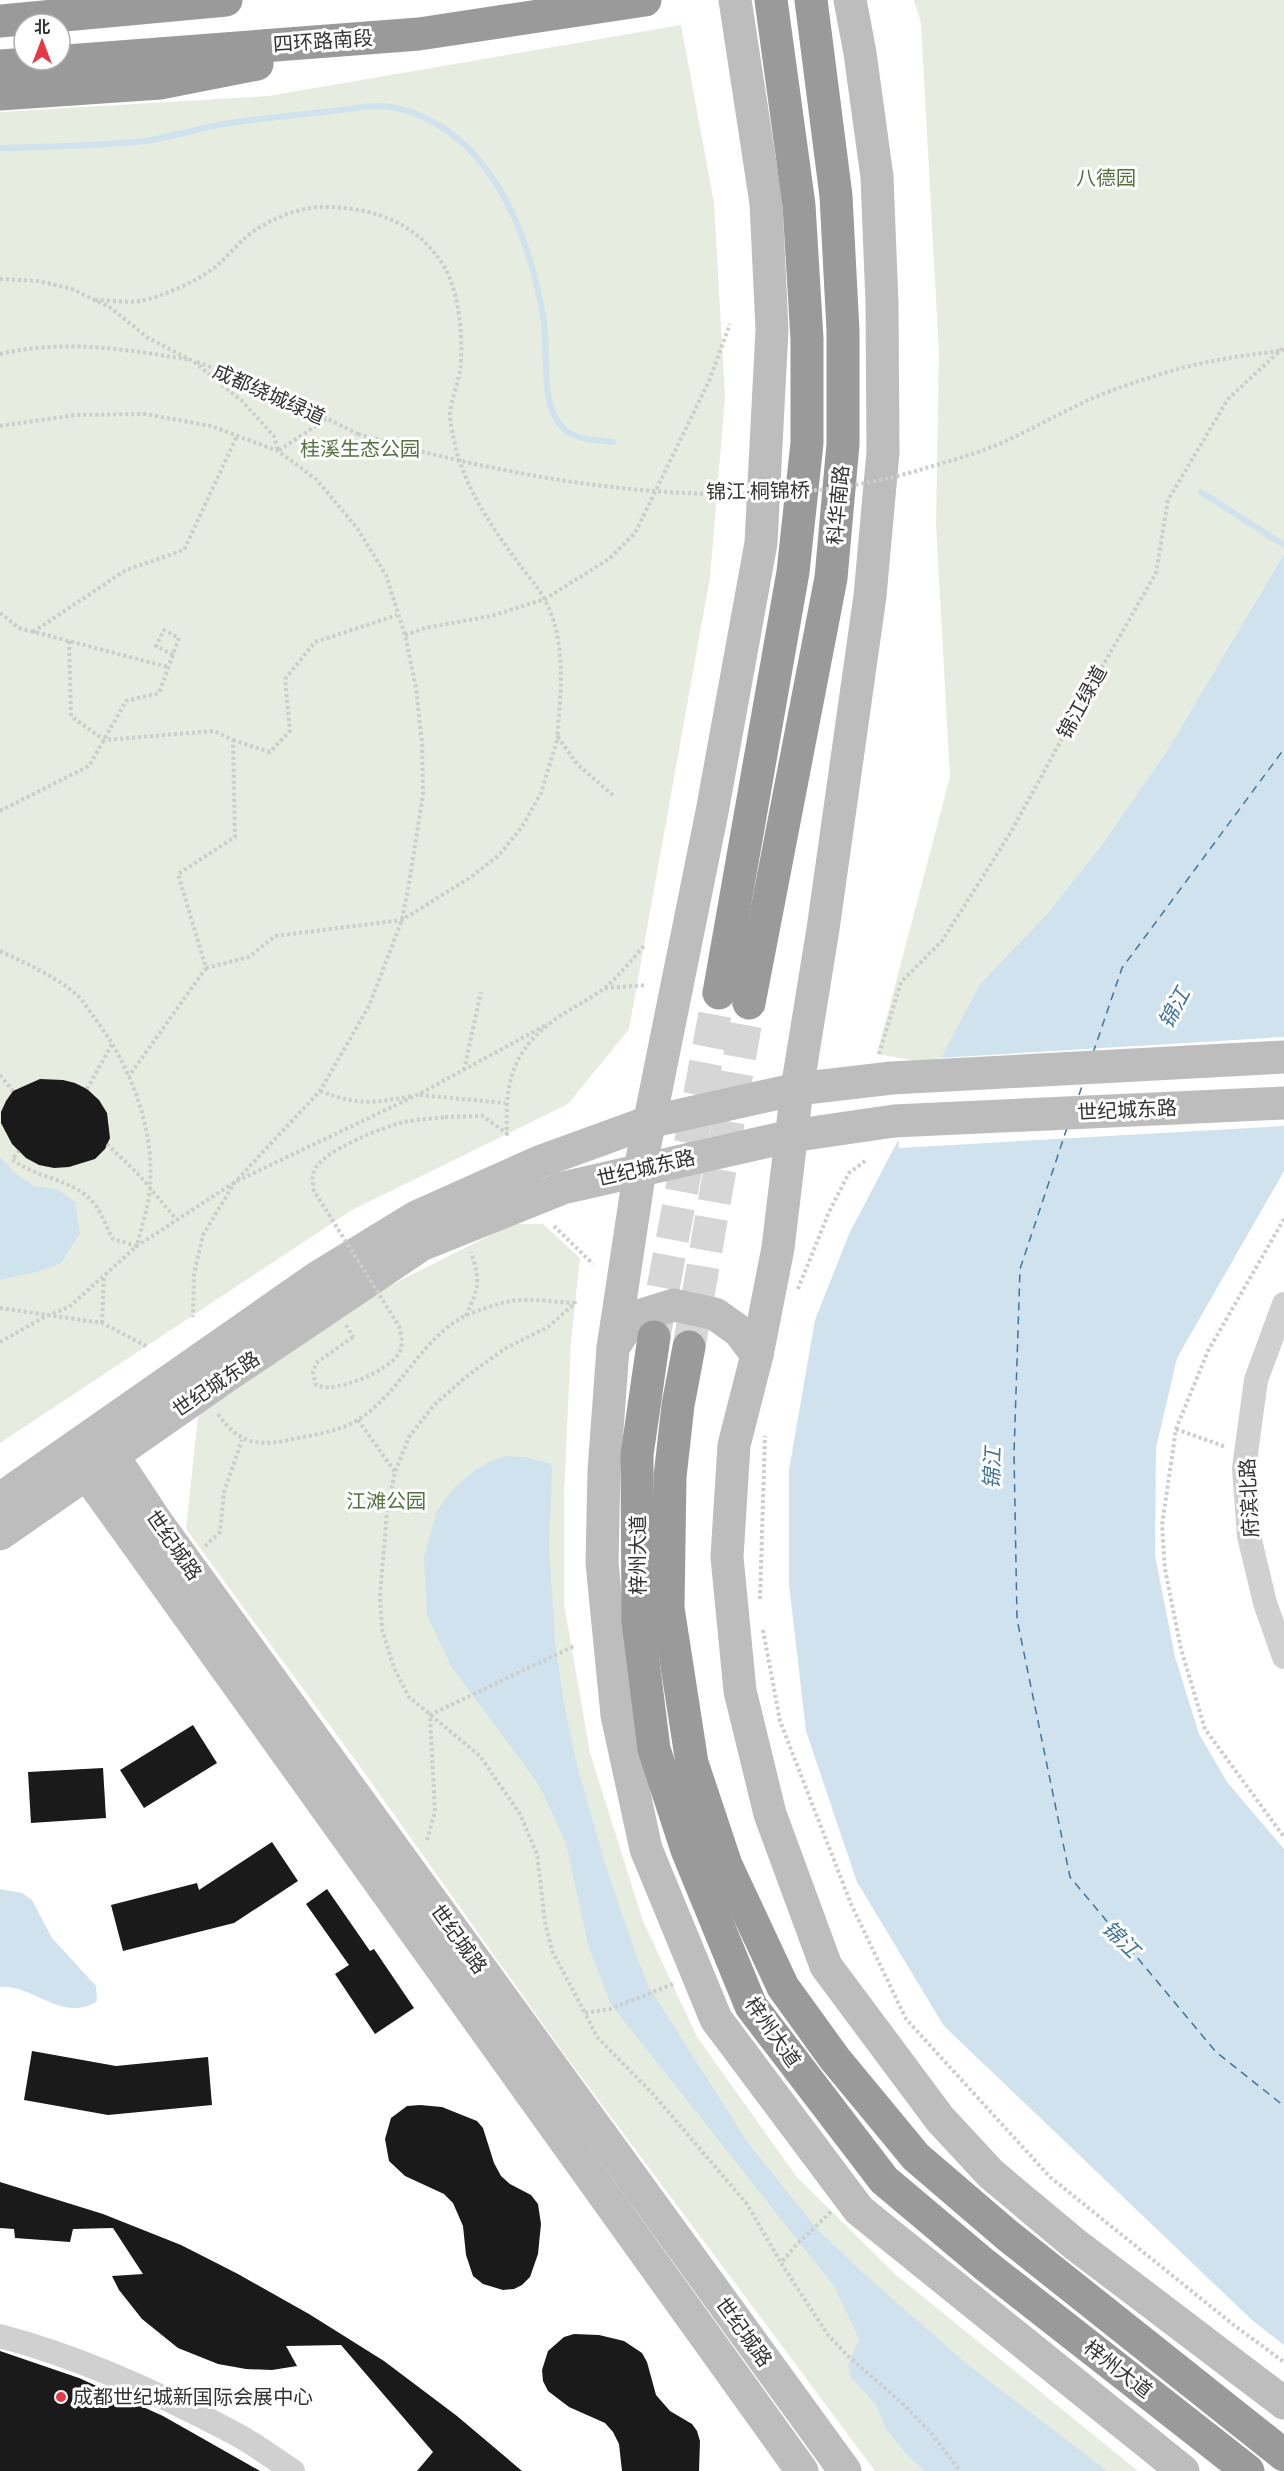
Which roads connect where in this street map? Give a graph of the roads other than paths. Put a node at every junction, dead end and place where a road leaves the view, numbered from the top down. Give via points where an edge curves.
1 (226, 0) edge
2 (645, 0) edge
3 (735, 0) edge
4 (771, 0) edge
5 (811, 0) edge
6 (850, 0) edge
7 (72, 15) edge
8 (419, 34) junction
9 (0, 66) edge
10 (0, 94) edge
11 (807, 443) junction
12 (761, 543) junction
13 (1284, 1057) edge
14 (797, 1089) junction
15 (1284, 1102) edge
16 (648, 1122) junction
17 (791, 1136) junction
18 (640, 1169) junction
19 (1284, 1304) edge
20 (654, 1337) tunnel mouth
21 (689, 1347) tunnel mouth
22 (613, 1348) junction
23 (757, 1355) junction
24 (105, 1443) junction
25 (78, 1461) junction
26 (0, 1498) edge
27 (0, 1534) edge
28 (1284, 1657) edge
29 (0, 2336) edge
30 (1284, 2403) edge
31 (1284, 2455) edge
32 (1226, 2459) edge
33 (293, 2471) edge
34 (802, 2471) edge
35 (845, 2471) edge
36 (1183, 2471) edge
37 (1248, 2471) edge

1 - 7 highway
2 - 8 highway, 四环路南段
3 - 12 main road via 766,203 772,329
4 - 11 highway, 科华南路 via 799,205 807,339
5 - 11 highway, 科华南路 via 836,196 843,331 843,444 831,578 734,998
6 - 14 main road via 877,177 883,452 870,596
8 - 9 highway, 四环路南段
8 - 10 highway via 160,83
11 - 12 main road
12 - 16 main road via 712,812
13 - 14 main road, 世纪城东路 via 885,1068
14 - 16 main road, 世纪城东路
14 - 17 main road
15 - 17 main road, 世纪城东路 via 894,1121
16 - 18 main road
16 - 24 main road, 世纪城东路 via 539,1162 416,1217 318,1277
17 - 18 main road, 世纪城东路
17 - 23 main road via 778,1248
18 - 22 main road
18 - 24 main road, 世纪城东路 via 563,1188 421,1245
19 - 28 street, 府滨北路 via 1256,1380 1244,1467 1249,1536 1265,1603
20 - 32 highway, 梓州大道 via 637,1467 638,1621 654,1749 687,1850 751,2006 884,2180
21 - 31 highway, 梓州大道 via 670,1477 668,1608 692,1763 726,1865 783,1987 835,2059 916,2157 1007,2235
22 - 23 main road via 632,1318 674,1305 715,1314 739,1330
22 - 36 main road via 602,1563 617,1715 646,1849 716,2019 859,2210
23 - 30 main road via 734,1445 727,1557 740,1692 770,1814 826,1966 940,2119 992,2174 1076,2245
24 - 25 main road, 世纪城东路
24 - 35 main road, 世纪城路 via 158,1524
25 - 26 main road
25 - 27 main road
25 - 34 main road, 世纪城路
29 - 33 street via 128,2381 236,2434
32 - 37 highway, 梓州大道

